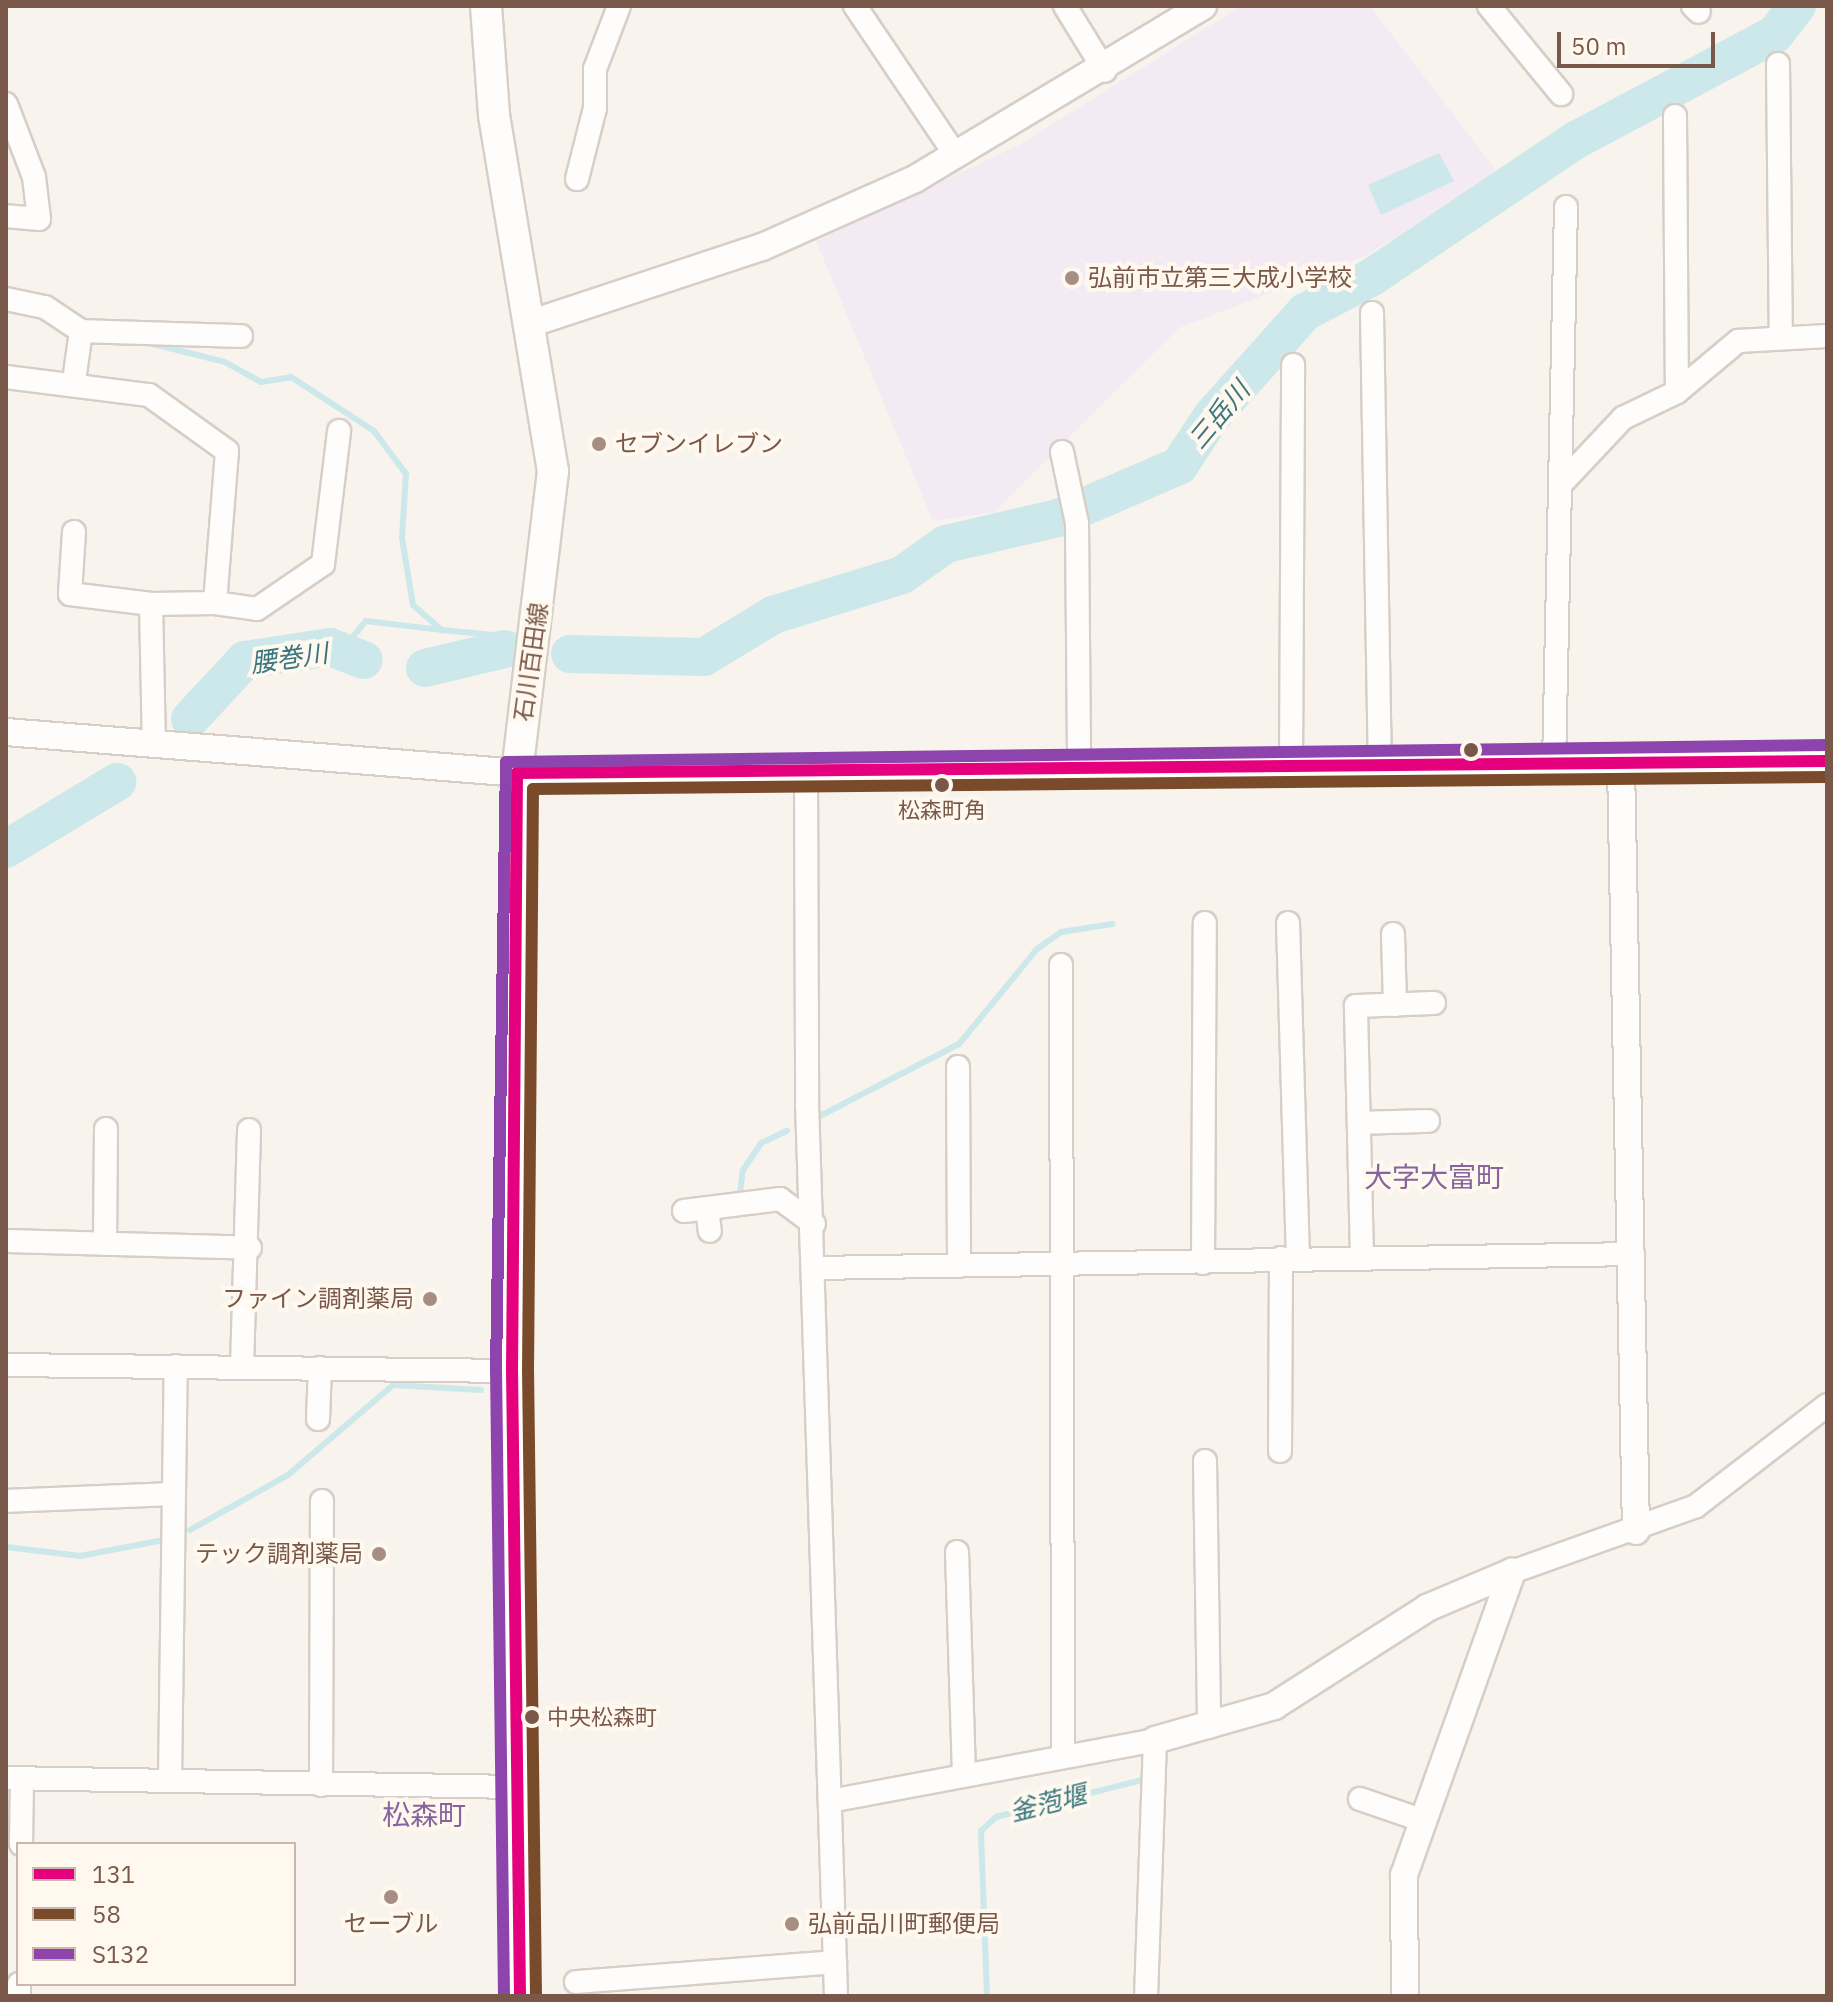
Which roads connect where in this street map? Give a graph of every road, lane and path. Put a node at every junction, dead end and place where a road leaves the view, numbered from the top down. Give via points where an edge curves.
1 (486, 6) edge
2 (619, 6) edge
3 (855, 6) edge
4 (1065, 6) edge
5 (1203, 6) edge
6 (1489, 6) edge
7 (1778, 64) dead end
8 (1105, 71) junction
9 (1561, 94) dead end
10 (6, 104) edge
11 (1675, 116) dead end
12 (956, 156) junction
13 (577, 179) dead end
14 (1566, 207) dead end
15 (6, 216) edge
16 (6, 299) edge
17 (1372, 313) dead end
18 (532, 323) junction
19 (1781, 334) junction
20 (80, 335) junction
21 (241, 336) dead end
22 (1827, 336) edge
23 (1293, 365) dead end
24 (6, 377) edge
25 (74, 381) junction
26 (1677, 392) junction
27 (339, 431) dead end
28 (1062, 452) dead end
29 (1561, 484) junction
30 (74, 532) dead end
31 (215, 603) junction
32 (151, 604) junction
33 (6, 732) edge
34 (154, 743) junction
35 (1827, 761) edge
36 (1621, 764) junction
37 (1554, 765) junction
38 (1291, 767) junction
39 (1380, 767) junction
40 (1079, 768) junction
41 (806, 772) junction
42 (517, 773) junction
43 (1205, 923) dead end
44 (1288, 923) dead end
45 (1393, 934) dead end
46 (1061, 965) dead end
47 (1434, 1003) dead end
48 (1395, 1005) junction
49 (958, 1067) dead end
50 (1428, 1121) dead end
51 (1359, 1123) junction
52 (106, 1129) dead end
53 (249, 1130) dead end
54 (707, 1208) junction
55 (684, 1211) dead end
56 (814, 1224) junction
57 (710, 1231) dead end
58 (6, 1241) edge
59 (105, 1244) junction
60 (250, 1248) junction
61 (1633, 1254) junction
62 (1362, 1256) junction
63 (1290, 1258) junction
64 (1203, 1263) junction
65 (1063, 1264) junction
66 (959, 1266) junction
67 (816, 1268) junction
68 (6, 1365) edge
69 (176, 1366) junction
70 (242, 1367) junction
71 (320, 1368) junction
72 (512, 1371) junction
73 (1827, 1405) edge
74 (318, 1419) dead end
75 (1280, 1451) dead end
76 (1205, 1461) dead end
77 (174, 1494) junction
78 (6, 1501) edge
79 (322, 1501) dead end
80 (1636, 1531) junction
81 (957, 1552) dead end
82 (1512, 1572) junction
83 (1209, 1727) junction
84 (1155, 1740) junction
85 (1063, 1752) junction
86 (964, 1775) junction
87 (14, 1778) edge
88 (170, 1778) junction
89 (321, 1785) junction
90 (517, 1787) junction
91 (1360, 1799) dead end
92 (830, 1801) junction
93 (1424, 1821) junction
94 (21, 1842) edge
95 (835, 1962) junction
96 (576, 1982) dead end
97 (520, 1996) edge
98 (836, 1996) edge
99 (1146, 1996) edge
100 (1405, 1996) edge

1 - 18 main road, 石川百田線 via 494,115
2 - 13 street via 595,69 595,108
3 - 12 street
4 - 8 street
5 - 8 street
6 - 9 street
7 - 19 street
8 - 12 street
10 - 15 street via 34,177 39,219
11 - 26 street
12 - 18 street via 762,247
14 - 29 street
16 - 20 street via 45,307
17 - 39 street
18 - 42 main road, 石川百田線 via 553,471
19 - 22 street
19 - 26 street via 1738,341
20 - 21 street
20 - 25 street
23 - 38 street
24 - 25 street
25 - 31 street via 149,395 227,451
26 - 29 street via 1623,418
27 - 31 street via 323,564 257,609
28 - 40 street via 1075,511
29 - 37 street
30 - 32 street via 70,594
31 - 32 street
32 - 34 street
33 - 34 street
34 - 42 street
35 - 36 street
36 - 37 street
36 - 61 street
37 - 39 street
38 - 39 street
38 - 40 street
40 - 41 street
41 - 42 street
41 - 56 street
42 - 72 main road, 石川百田線
43 - 64 street
44 - 63 street
45 - 48 street
46 - 65 street
47 - 48 street
48 - 51 street via 1356,1006
49 - 66 street
50 - 51 street
51 - 62 street
52 - 59 street
53 - 60 street
54 - 55 street
54 - 56 street via 780,1199
54 - 57 street
56 - 67 street
58 - 59 street
59 - 60 street
60 - 70 street
61 - 62 street
61 - 80 street
62 - 63 street
63 - 64 street
63 - 75 street
64 - 65 street
65 - 66 street
65 - 85 street
66 - 67 street
67 - 92 street
68 - 69 street
69 - 70 street
69 - 77 street
70 - 71 street
71 - 72 street
71 - 74 street
72 - 90 main road, 石川百田線
73 - 80 street via 1708,1498
76 - 83 street
77 - 78 street
77 - 88 street
79 - 89 street
80 - 82 street
81 - 86 street
82 - 83 street via 1427,1608 1274,1706
82 - 93 street
83 - 84 street
84 - 85 street
84 - 99 street
85 - 86 street
86 - 92 street
87 - 88 street
87 - 94 street
88 - 89 street
89 - 90 street
90 - 97 main road, 石川百田線
91 - 93 street
92 - 95 street
93 - 100 street via 1404,1875
95 - 96 street
95 - 98 street

